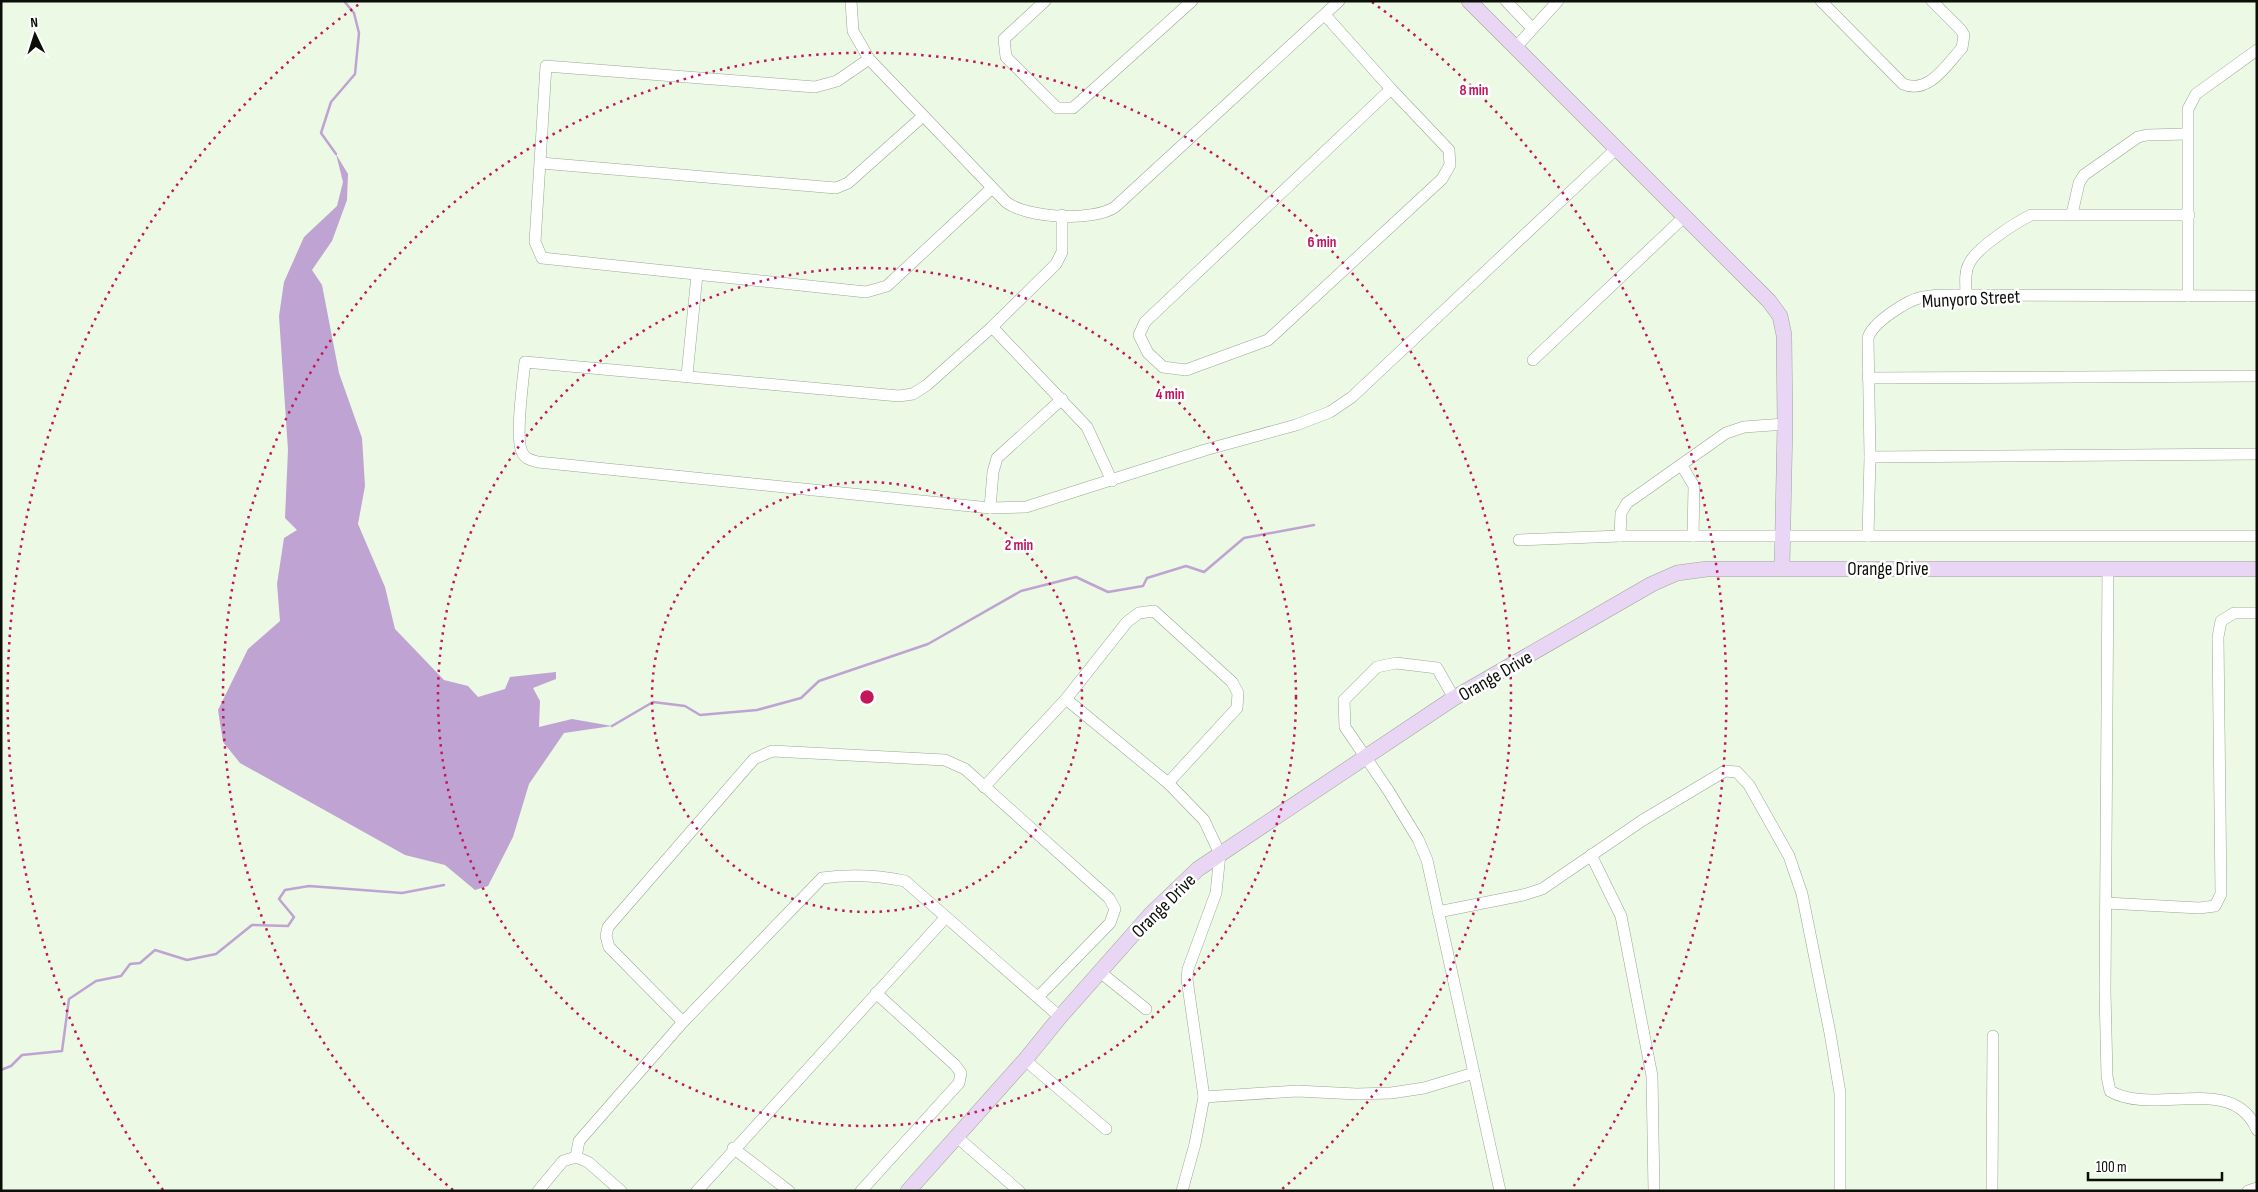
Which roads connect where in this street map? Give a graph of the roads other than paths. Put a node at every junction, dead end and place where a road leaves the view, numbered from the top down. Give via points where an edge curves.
1 (851, 1) edge
2 (1045, 1) edge
3 (1192, 1) edge
4 (1339, 1) edge
5 (1470, 1) edge
6 (1506, 1) edge
7 (1558, 1) edge
8 (1821, 1) edge
9 (1932, 1) edge
10 (1325, 15) junction
11 (1532, 28) junction
12 (1516, 48) junction
13 (2257, 50) edge
14 (869, 59) junction
15 (1391, 89) junction
16 (922, 117) junction
17 (2187, 134) junction
18 (1616, 150) junction
19 (541, 163) junction
20 (992, 188) junction
21 (2072, 214) junction
22 (1062, 215) junction
23 (2189, 215) junction
24 (1685, 216) junction
25 (696, 275) junction
26 (1966, 295) junction
27 (2188, 296) junction
28 (2257, 296) edge
29 (992, 327) junction
30 (1533, 360) dead end
31 (687, 375) junction
32 (2257, 376) edge
33 (1868, 378) junction
34 (1062, 399) junction
35 (1785, 424) junction
36 (2257, 454) edge
37 (1870, 456) junction
38 (1682, 466) junction
39 (1112, 481) junction
40 (990, 508) junction
41 (1620, 536) junction
42 (1693, 536) junction
43 (1868, 536) junction
44 (2257, 536) edge
45 (1782, 537) junction
46 (1519, 540) dead end
47 (1782, 568) junction
48 (2108, 568) junction
49 (2257, 569) edge
50 (2257, 612) edge
51 (1454, 698) junction
52 (1066, 699) junction
53 (1365, 758) junction
54 (1168, 783) junction
55 (984, 787) junction
56 (1220, 854) junction
57 (1591, 856) junction
58 (2106, 903) junction
59 (1438, 912) junction
60 (946, 916) junction
61 (1100, 972) junction
62 (876, 992) junction
63 (1039, 996) junction
64 (1146, 1009) dead end
65 (1060, 1017) junction
66 (684, 1022) junction
67 (1993, 1036) dead end
68 (1025, 1060) junction
69 (1474, 1073) junction
70 (1204, 1097) junction
71 (1106, 1129) dead end
72 (2257, 1130) edge
73 (957, 1137) junction
74 (734, 1148) junction
75 (576, 1157) junction
76 (2257, 1188) edge
77 (538, 1191) edge
78 (622, 1191) edge
79 (697, 1191) edge
80 (788, 1191) edge
81 (861, 1191) edge
82 (908, 1191) edge
83 (1019, 1191) edge
84 (1182, 1191) edge
85 (1500, 1191) edge
86 (1654, 1191) edge
87 (1840, 1191) edge
88 (1992, 1191) edge
89 (2248, 1191) edge

1 - 14 street via 853,31
2 - 3 street via 1004,39 1006,57 1057,108 1073,108
4 - 10 street
5 - 12 street
6 - 11 street
7 - 11 street
8 - 9 street via 1903,84 1915,87 1928,84 1962,48 1964,41 1961,30
10 - 15 street
10 - 22 street via 1115,207 1093,216
11 - 12 street
12 - 18 street
13 - 17 street via 2196,94 2188,109
14 - 16 street
14 - 19 street via 837,81 815,87 546,66
15 - 15 street via 1449,150 1450,165 1442,179 1268,340 1186,370 1163,366 1148,353 1139,335 1145,322
16 - 19 street via 848,183 836,188
16 - 20 street
17 - 21 street via 2147,135 2128,142 2084,175
17 - 23 street
18 - 24 street
18 - 39 street via 1407,346 1330,412
19 - 25 street via 535,242 542,258
20 - 22 street via 1017,209
20 - 25 street via 887,286 866,292
21 - 23 street
21 - 26 street via 2031,215 1979,252 1966,270
22 - 29 street via 1060,259
23 - 27 street
24 - 30 street
24 - 35 street via 1780,316 1784,335
25 - 31 street
26 - 27 street, Munyoro Street
26 - 33 street, Munyoro Street via 1919,298 1875,326 1868,338
27 - 28 street, Munyoro Street
29 - 31 street via 927,385 907,396
29 - 34 street
31 - 40 street via 524,362 519,440 523,455 538,462
32 - 33 street
33 - 37 street, Munyoro Street
34 - 39 street via 1090,432
34 - 40 street via 997,458
35 - 38 street via 1732,430
35 - 45 street
36 - 37 street
37 - 43 street, Munyoro Street
38 - 41 street via 1627,503 1621,513
38 - 42 street via 1694,486
39 - 40 street via 1026,507
41 - 42 street
41 - 46 street
42 - 45 street
43 - 44 street
43 - 45 street
45 - 47 street
47 - 48 street, Orange Drive
47 - 51 street, Orange Drive via 1707,569 1677,573 1652,584
48 - 49 street, Orange Drive
48 - 58 street
50 - 58 street via 2234,612 2221,621 2218,637 2221,894 2215,906
51 - 53 street, Orange Drive
51 - 53 street via 1437,668 1396,663 1377,667 1344,700 1345,727
52 - 54 street
52 - 54 street via 1127,622 1139,613 1154,611 1232,682 1238,694 1237,708
52 - 55 street
53 - 56 street, Orange Drive
53 - 59 street via 1418,839 1427,860
54 - 56 street via 1204,820
55 - 63 street via 1109,898 1115,910 1110,923
55 - 66 street via 965,769 945,760 772,751 754,759 608,927 609,947
56 - 61 street, Orange Drive via 1167,897
56 - 70 street via 1216,893 1192,956 1187,979
57 - 59 street via 1534,892
57 - 86 street via 1621,916 1652,1076
57 - 87 street via 1643,820 1725,771 1737,772 1749,785 1789,856 1802,894 1840,1093
58 - 72 street via 2106,1057 2110,1091 2122,1098 2139,1101 2186,1098 2225,1101 2240,1106 2252,1117
59 - 69 street
60 - 62 street
60 - 63 street
60 - 66 street via 905,881 882,876 822,878
61 - 64 street
61 - 65 street, Orange Drive
62 - 74 street
62 - 81 street via 961,1074 959,1083
63 - 65 street
65 - 68 street, Orange Drive
66 - 75 street via 579,1141
67 - 88 street
68 - 71 street
68 - 73 street, Orange Drive
69 - 70 street via 1424,1088 1391,1093 1297,1091
69 - 85 street
70 - 84 street
73 - 82 street, Orange Drive
73 - 83 street
74 - 79 street
74 - 80 street
75 - 77 street via 563,1161
75 - 78 street via 588,1162
76 - 89 street

